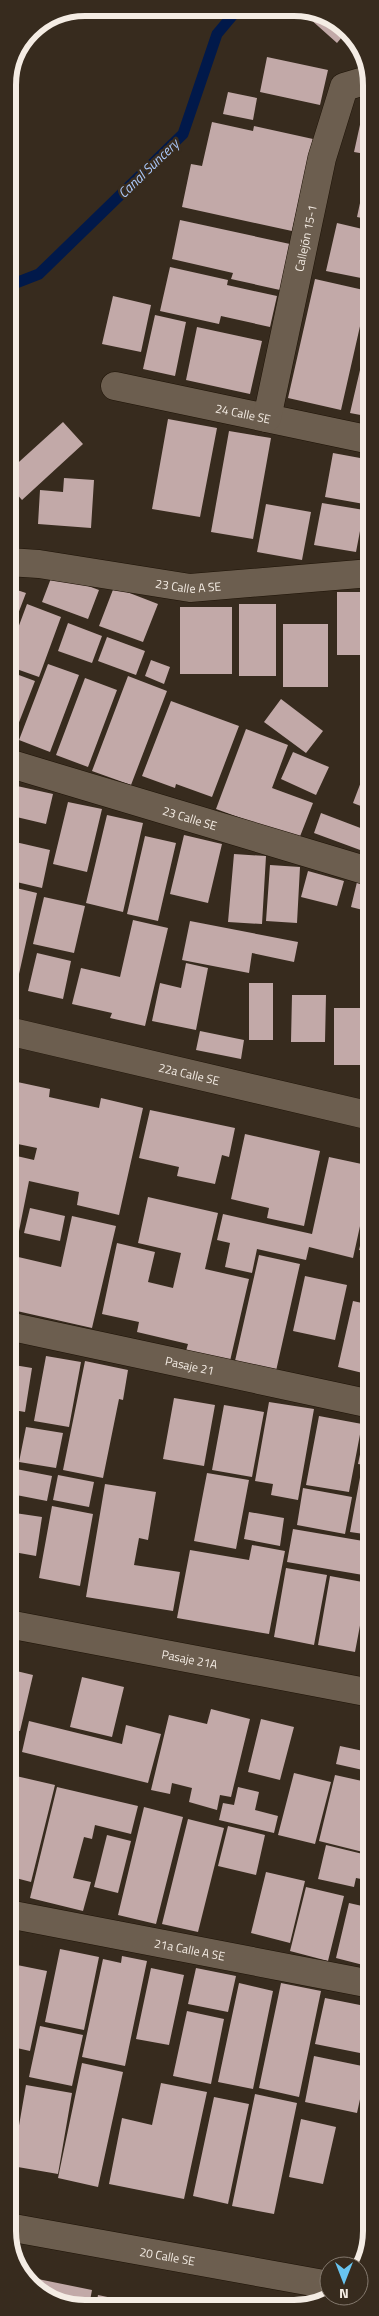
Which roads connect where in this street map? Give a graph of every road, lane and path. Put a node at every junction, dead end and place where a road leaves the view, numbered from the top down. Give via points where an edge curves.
1 (363, 81) edge
2 (115, 386) dead end
3 (267, 418) junction
4 (363, 438) edge
5 (16, 563) edge
6 (363, 575) edge
7 (16, 765) edge
8 (363, 870) edge
9 (16, 1034) edge
10 (363, 1114) edge
11 (16, 1328) edge
12 (363, 1402) edge
13 (16, 1625) edge
14 (363, 1690) edge
15 (16, 1916) edge
16 (363, 1982) edge
17 (16, 2228) edge
18 (319, 2283) edge

1 - 3 street, Callejón 15-1 via 344,87 322,158
2 - 3 street, 24 Calle SE
3 - 4 street, 24 Calle SE
5 - 6 street, 23 Calle A SE via 190,588
7 - 8 street, 23 Calle SE
9 - 10 street, 22a Calle SE
11 - 12 street, Pasaje 21
13 - 14 street, Pasaje 21A
15 - 16 street, 21a Calle A SE
17 - 18 street, 20 Calle SE

